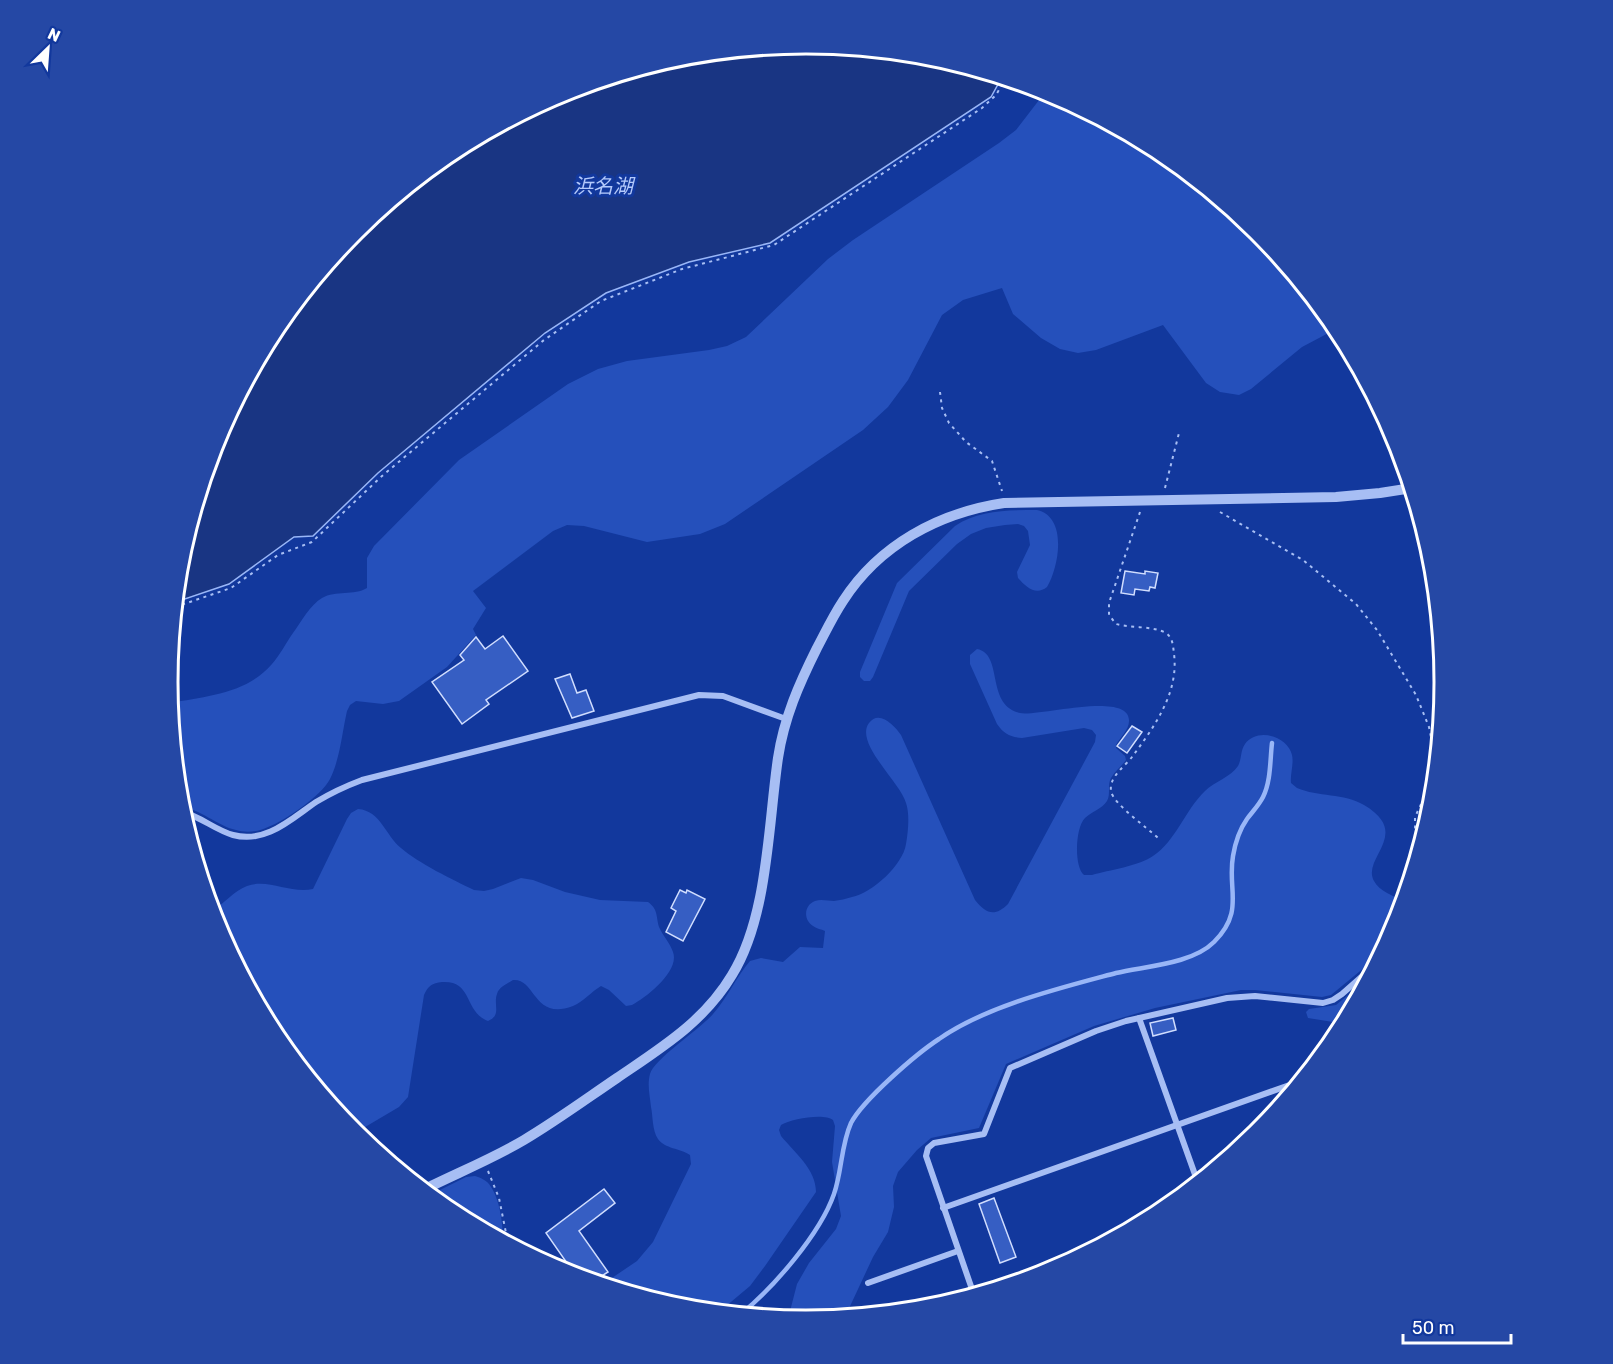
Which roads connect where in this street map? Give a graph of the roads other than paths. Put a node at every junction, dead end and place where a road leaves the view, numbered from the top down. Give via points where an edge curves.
1 (1404, 489) edge
2 (786, 719) junction
3 (194, 817) edge
4 (1360, 978) edge
5 (1139, 1018) junction
6 (1287, 1086) edge
7 (1177, 1125) junction
8 (1195, 1175) edge
9 (432, 1186) edge
10 (943, 1208) junction
11 (958, 1251) junction
12 (868, 1283) dead end
13 (972, 1288) edge

1 - 2 street via 1358,496 1004,503 960,512 903,540 849,592 802,678
2 - 3 street via 723,696 699,695 362,780 259,836 234,835
2 - 9 street via 758,910 744,953 721,992 674,1040 541,1130
4 - 5 street via 1342,994 1323,1003 1241,996
5 - 7 street
5 - 10 street via 1096,1031 1010,1068 984,1134 941,1140 928,1148 927,1163
6 - 7 street
7 - 8 street
7 - 10 street
10 - 11 street
11 - 12 street
11 - 13 street

